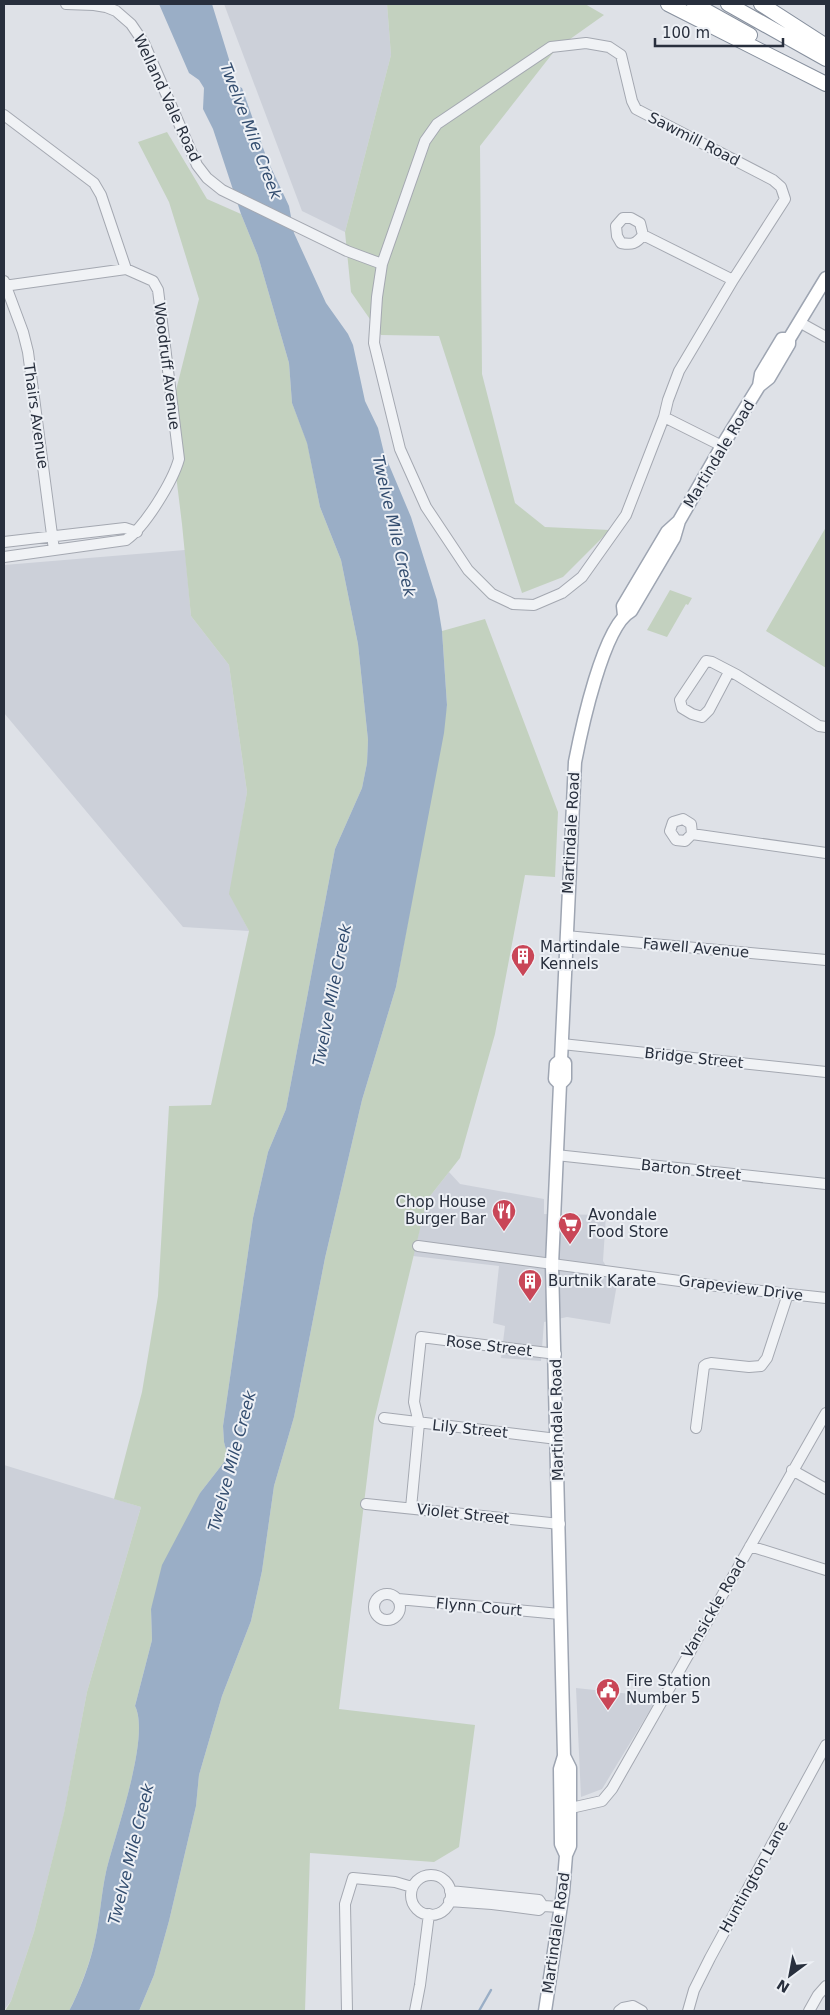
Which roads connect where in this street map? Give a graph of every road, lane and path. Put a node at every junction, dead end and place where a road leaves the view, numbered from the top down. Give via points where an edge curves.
1 (66, 4) edge
2 (668, 4) edge
3 (694, 4) edge
4 (728, 4) edge
5 (761, 4) edge
6 (826, 46) edge
7 (826, 59) edge
8 (826, 79) edge
9 (826, 84) edge
10 (4, 115) edge
11 (643, 235) dead end
12 (382, 264) junction
13 (126, 269) junction
14 (826, 278) edge
15 (733, 280) junction
16 (5, 284) edge
17 (799, 322) junction
18 (826, 337) edge
19 (664, 417) junction
20 (722, 446) junction
21 (137, 532) junction
22 (52, 536) junction
23 (4, 542) edge
24 (54, 550) junction
25 (4, 557) edge
26 (729, 672) junction
27 (826, 727) edge
28 (692, 834) dead end
29 (826, 854) edge
30 (566, 936) junction
31 (826, 960) edge
32 (562, 1044) junction
33 (826, 1072) edge
34 (556, 1155) junction
35 (826, 1184) edge
36 (418, 1246) dead end
37 (552, 1265) junction
38 (788, 1294) junction
39 (826, 1298) edge
40 (556, 1354) junction
41 (826, 1413) edge
42 (384, 1418) dead end
43 (419, 1423) junction
44 (696, 1428) dead end
45 (557, 1438) junction
46 (792, 1470) junction
47 (826, 1489) edge
48 (366, 1504) dead end
49 (411, 1508) junction
50 (560, 1524) junction
51 (750, 1546) junction
52 (826, 1570) edge
53 (398, 1599) dead end
54 (560, 1614) junction
55 (826, 1745) edge
56 (564, 1756) junction
57 (571, 1808) junction
58 (566, 1855) junction
59 (412, 1888) junction
60 (450, 1896) junction
61 (560, 1907) junction
62 (429, 1914) junction
63 (826, 1986) edge
64 (347, 2011) edge
65 (415, 2011) edge
66 (545, 2011) edge
67 (619, 2011) edge
68 (642, 2011) edge
69 (688, 2011) edge
70 (809, 2011) edge

1 - 12 street, Welland Vale Road via 106,7 131,24 144,43 197,165 207,178 222,190 301,229
2 - 9 highway
3 - 8 highway
4 - 7 highway
5 - 6 highway
10 - 13 street via 94,183
11 - 15 street
12 - 15 street, Sawmill Road via 426,141 437,124 551,47 586,43 609,47 621,55 636,109 781,187 784,204
12 - 19 street via 374,343 400,449 426,507 468,570 492,594 513,604 534,605 562,592 582,577 626,515
13 - 16 street
13 - 21 street, Woodruff Avenue via 153,281 158,291 179,459 176,472
14 - 17 main road, Martindale Road
15 - 19 street, Sawmill Road via 679,371
16 - 22 street, Thairs Avenue via 28,352
17 - 18 street
17 - 20 main road, Martindale Road via 769,378 759,386
19 - 20 street
20 - 30 main road, Martindale Road via 679,521 674,538 631,612 624,615 608,645 592,688 575,762
21 - 22 street via 125,528
21 - 24 street via 126,540
22 - 23 street
22 - 24 street, Thairs Avenue
24 - 25 street
26 - 26 street via 706,661 680,700 682,708 702,717
26 - 27 street via 819,726
28 - 29 street
30 - 31 street, Fawell Avenue
30 - 32 main road, Martindale Road
32 - 33 street, Bridge Street
32 - 34 main road, Martindale Road via 561,1060 566,1063 565,1079 560,1084
34 - 35 street, Barton Street
34 - 37 main road, Martindale Road
36 - 37 street, Grapeview Drive
37 - 38 street, Grapeview Drive
37 - 40 main road, Martindale Road
38 - 39 street, Grapeview Drive
38 - 44 street via 767,1358 761,1366 711,1363 704,1366
40 - 43 street, Rose Street via 421,1337 414,1402
40 - 45 main road, Martindale Road
41 - 46 street, Vansickle Road
42 - 43 street, Lily Street
43 - 45 street, Lily Street
43 - 49 street
45 - 50 main road, Martindale Road
46 - 47 street
46 - 51 street, Vansickle Road
48 - 49 street, Violet Street
49 - 50 street, Violet Street
50 - 54 main road, Martindale Road
51 - 52 street
51 - 57 street, Vansickle Road via 612,1790 602,1801
53 - 54 street, Flynn Court
54 - 56 main road, Martindale Road
55 - 69 street, Huntington Lane via 710,1958 694,1990
56 - 57 main road, Martindale Road via 570,1768
56 - 58 main road, Martindale Road via 560,1769 560,1825 561,1844
57 - 58 main road, Martindale Road via 570,1846
58 - 61 main road, Martindale Road
59 - 60 street via 420,1878 433,1875 444,1880
59 - 62 street via 414,1905
59 - 64 street via 395,1882 352,1878 345,1904
60 - 61 street via 539,1910 543,1906
60 - 62 street via 442,1910
61 - 66 main road, Martindale Road
62 - 65 street
63 - 70 street
67 - 68 street via 633,2006

